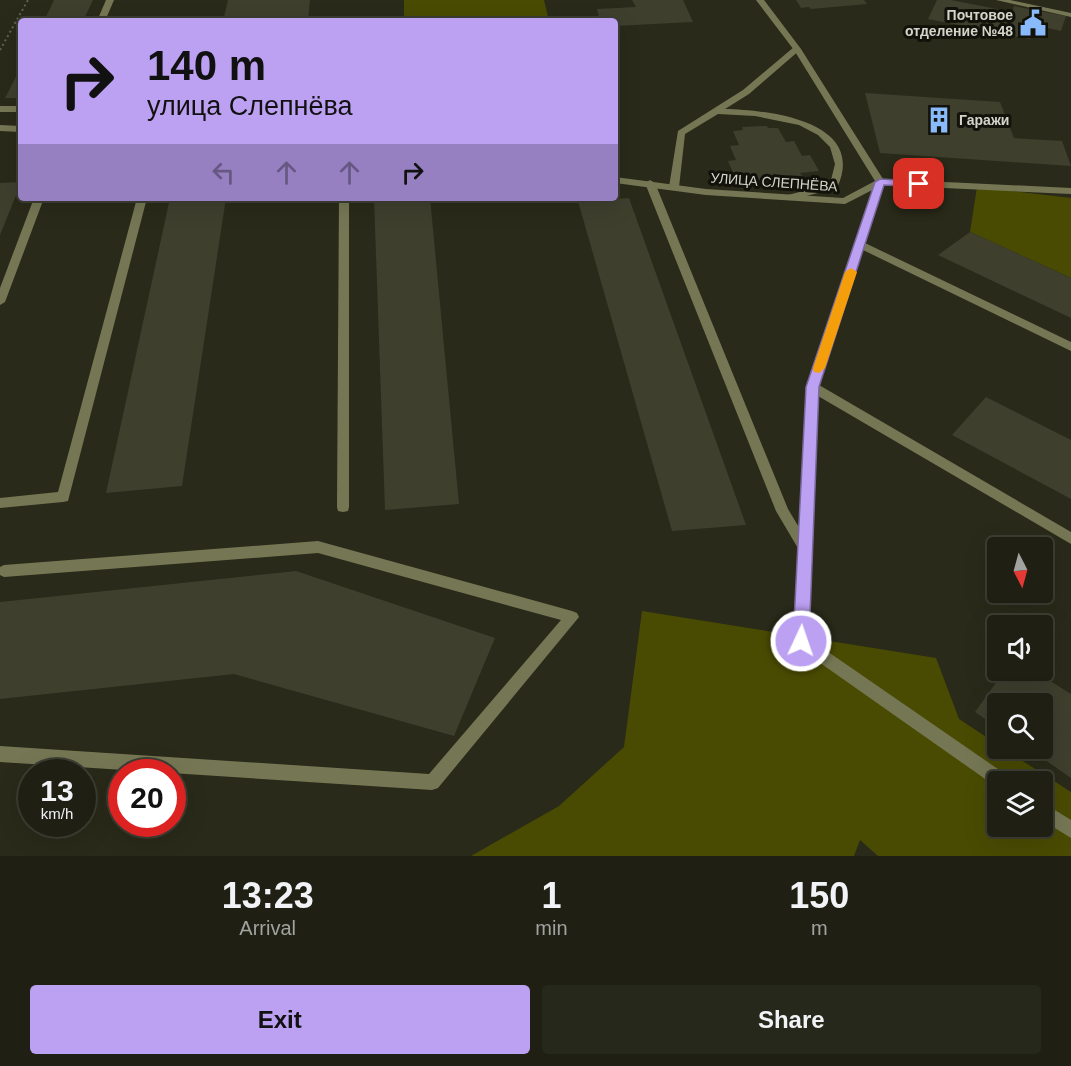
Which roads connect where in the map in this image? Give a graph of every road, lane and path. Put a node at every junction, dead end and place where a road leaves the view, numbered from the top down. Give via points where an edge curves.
1 (28, 0) edge
2 (110, 0) edge
3 (760, 0) edge
4 (1000, 0) edge
5 (1071, 15) edge
6 (18, 18) edge
7 (18, 18) edge
8 (102, 18) edge
9 (797, 49) junction
10 (0, 51) edge
11 (0, 109) edge
12 (18, 109) edge
13 (715, 111) junction
14 (0, 128) edge
15 (18, 129) edge
16 (618, 180) edge
17 (880, 182) junction
18 (650, 183) junction
19 (674, 187) junction
20 (1071, 191) edge
21 (791, 197) junction
22 (38, 201) edge
23 (141, 201) edge
24 (344, 201) edge
25 (860, 245) junction
26 (0, 302) edge
27 (1071, 347) edge
28 (813, 387) junction
29 (0, 503) edge
30 (344, 507) dead end
31 (1071, 539) edge
32 (805, 550) junction
33 (4, 571) dead end
34 (0, 754) edge
35 (987, 771) edge
36 (1053, 818) edge
37 (1071, 830) edge

1 - 6 path
2 - 8 street
3 - 9 street
4 - 5 street
7 - 10 path
9 - 13 street via 746,92
9 - 17 street
11 - 12 street
13 - 19 street via 681,133
13 - 21 street via 781,116 820,132 831,144 840,160 834,186
14 - 15 street
16 - 18 street, УЛИЦА СЛЕПНЁВА
17 - 20 street
17 - 21 street, УЛИЦА СЛЕПНЁВА via 845,201
17 - 25 street
18 - 19 street, УЛИЦА СЛЕПНЁВА
18 - 32 street via 782,511
19 - 21 street, УЛИЦА СЛЕПНЁВА
22 - 26 street
23 - 29 street via 63,497
24 - 30 street
25 - 27 street
25 - 28 street
28 - 31 street
28 - 32 street
32 - 35 street via 801,641
33 - 34 street via 318,547 572,617 432,782
36 - 37 street

